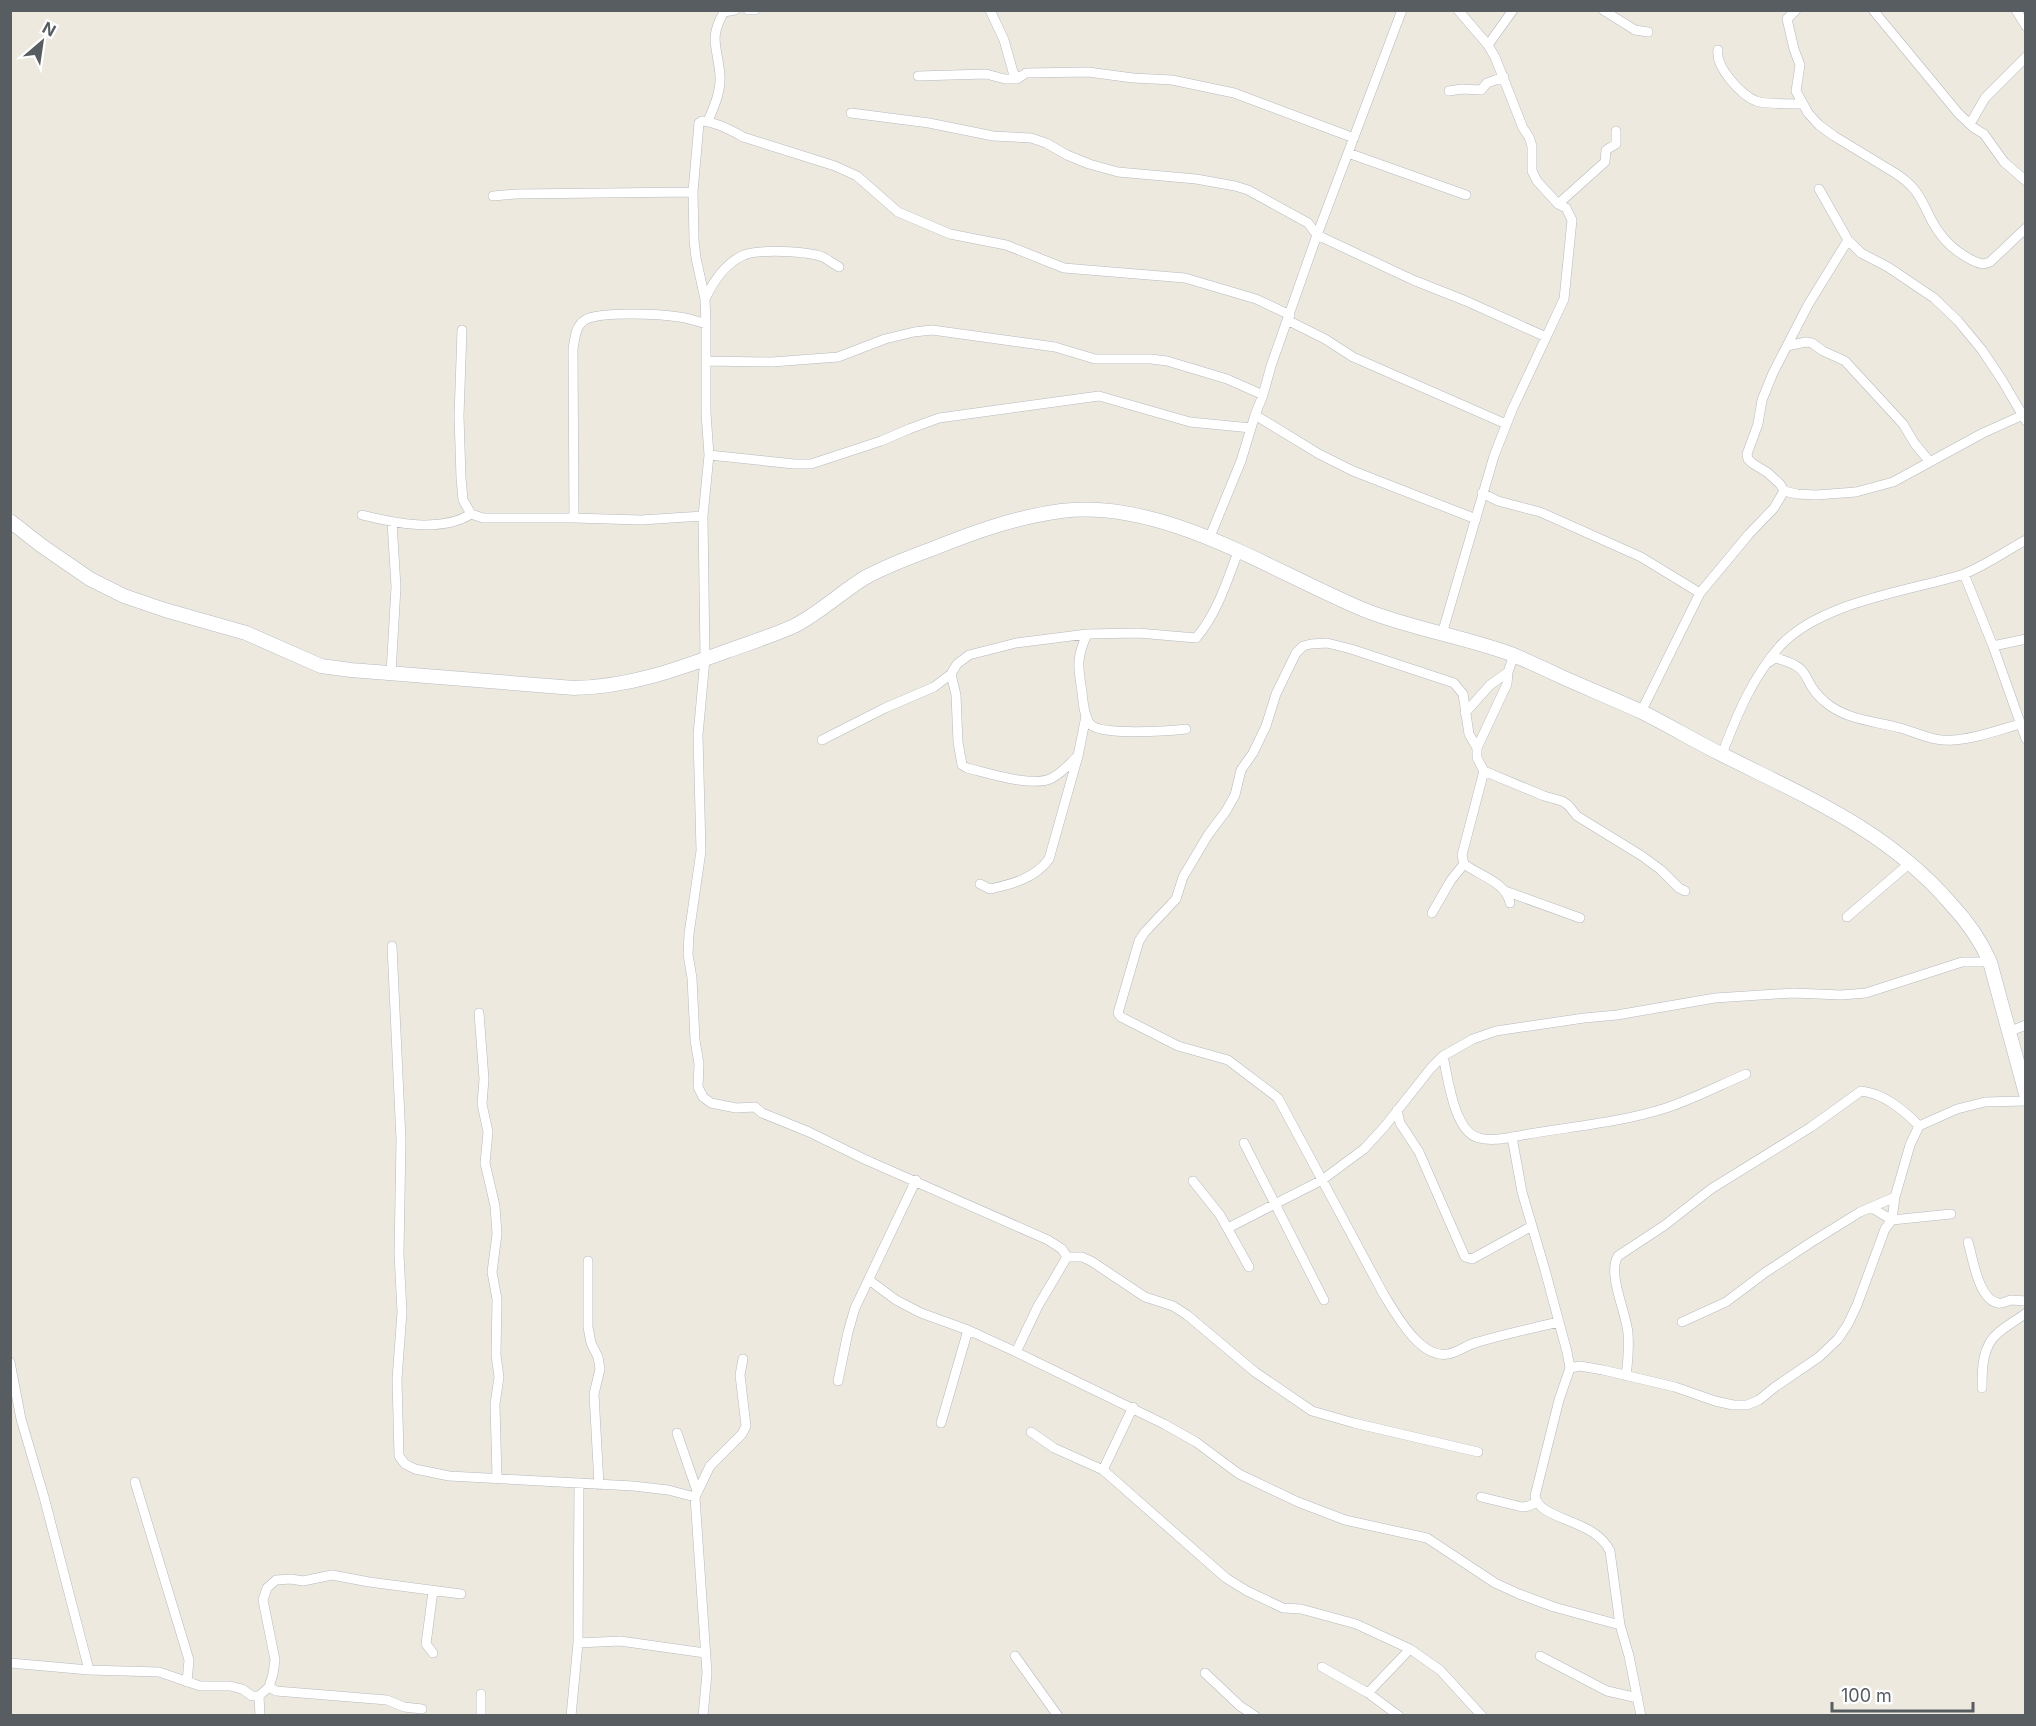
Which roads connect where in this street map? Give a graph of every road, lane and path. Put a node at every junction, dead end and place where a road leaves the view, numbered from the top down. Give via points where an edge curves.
1 (735, 10) edge
2 (748, 10) edge
3 (755, 10) edge
4 (990, 10) edge
5 (1402, 10) edge
6 (1458, 10) edge
7 (1513, 10) edge
8 (1603, 10) edge
9 (1796, 10) edge
10 (1873, 10) edge
11 (2016, 10) edge
12 (2025, 26) edge
13 (1648, 32) dead end
14 (1488, 45) junction
15 (1718, 50) dead end
16 (2025, 57) edge
17 (918, 76) dead end
18 (1504, 77) junction
19 (1017, 79) junction
20 (1449, 91) dead end
21 (1803, 104) junction
22 (851, 113) dead end
23 (708, 121) junction
24 (1970, 124) junction
25 (1616, 131) dead end
26 (1354, 138) junction
27 (1348, 153) junction
28 (2025, 181) edge
29 (1819, 189) dead end
30 (693, 192) junction
31 (1466, 195) dead end
32 (493, 196) dead end
33 (1558, 204) junction
34 (2025, 228) edge
35 (1317, 235) junction
36 (1848, 240) junction
37 (839, 267) dead end
38 (705, 299) junction
39 (1288, 318) junction
40 (706, 324) junction
41 (462, 330) dead end
42 (1546, 337) junction
43 (1787, 346) junction
44 (707, 361) junction
45 (1263, 396) junction
46 (1255, 415) junction
47 (2024, 418) edge
48 (1506, 424) junction
49 (1251, 428) junction
50 (709, 455) junction
51 (1930, 462) junction
52 (1784, 491) junction
53 (1482, 493) junction
54 (471, 514) junction
55 (362, 515) dead end
56 (704, 516) junction
57 (574, 518) junction
58 (1476, 519) junction
59 (10, 521) edge
60 (392, 522) junction
61 (1209, 539) junction
62 (2025, 540) edge
63 (1238, 552) junction
64 (1964, 574) junction
65 (1700, 593) junction
66 (1087, 634) junction
67 (1442, 634) junction
68 (2025, 639) edge
69 (1993, 646) junction
70 (1514, 655) junction
71 (705, 659) junction
72 (1765, 665) junction
73 (1508, 672) junction
74 (392, 673) junction
75 (951, 674) junction
76 (1641, 712) junction
77 (1465, 714) junction
78 (1086, 716) junction
79 (2020, 724) junction
80 (1186, 729) dead end
81 (2025, 739) edge
82 (822, 740) dead end
83 (1477, 748) junction
84 (1722, 754) junction
85 (1078, 756) junction
86 (1484, 771) junction
87 (1911, 862) junction
88 (1464, 864) junction
89 (980, 884) dead end
90 (1503, 890) junction
91 (1685, 891) dead end
92 (1510, 903) dead end
93 (1432, 913) dead end
94 (1847, 917) dead end
95 (1580, 918) dead end
96 (392, 946) dead end
97 (1990, 962) junction
98 (479, 1013) dead end
99 (2025, 1025) edge
100 (2008, 1032) junction
101 (1443, 1056) junction
102 (1746, 1074) dead end
103 (2025, 1094) edge
104 (2025, 1101) edge
105 (1397, 1110) junction
106 (1919, 1126) junction
107 (1512, 1137) junction
108 (1244, 1143) dead end
109 (916, 1180) junction
110 (1322, 1180) junction
111 (1193, 1181) dead end
112 (1896, 1197) junction
113 (1275, 1202) junction
114 (1872, 1208) junction
115 (1951, 1214) dead end
116 (1892, 1220) junction
117 (1532, 1226) junction
118 (1228, 1228) junction
119 (1968, 1242) dead end
120 (1066, 1257) junction
121 (588, 1261) dead end
122 (1249, 1267) dead end
123 (869, 1280) junction
124 (1324, 1300) dead end
125 (2025, 1301) edge
126 (2025, 1313) edge
127 (1559, 1322) junction
128 (1682, 1322) dead end
129 (968, 1329) junction
130 (1016, 1352) junction
131 (743, 1359) dead end
132 (10, 1362) edge
133 (1569, 1368) junction
134 (1626, 1376) junction
135 (838, 1381) dead end
136 (1982, 1388) dead end
137 (1133, 1407) junction
138 (941, 1424) dead end
139 (1031, 1432) dead end
140 (677, 1433) dead end
141 (1478, 1452) dead end
142 (1103, 1470) junction
143 (497, 1478) junction
144 (135, 1482) dead end
145 (579, 1483) junction
146 (599, 1485) junction
147 (696, 1494) junction
148 (1481, 1497) dead end
149 (1536, 1502) junction
150 (433, 1591) junction
151 (461, 1593) dead end
152 (1620, 1625) junction
153 (578, 1643) junction
154 (1410, 1649) junction
155 (433, 1653) dead end
156 (705, 1653) junction
157 (1015, 1656) dead end
158 (1540, 1656) dead end
159 (10, 1663) edge
160 (1322, 1667) dead end
161 (89, 1670) junction
162 (1205, 1674) dead end
163 (187, 1682) junction
164 (269, 1688) junction
165 (1368, 1693) junction
166 (481, 1694) dead end
167 (259, 1696) junction
168 (1638, 1698) junction
169 (422, 1708) dead end
170 (260, 1716) edge
171 (481, 1716) edge
172 (571, 1716) edge
173 (703, 1716) edge
174 (1058, 1716) edge
175 (1255, 1716) edge
176 (1399, 1716) edge
177 (1482, 1716) edge
178 (1641, 1716) edge

1 - 23 street via 724,12 714,31 720,77
2 - 3 street
4 - 19 street
5 - 26 street
6 - 14 street
7 - 14 street
8 - 13 street via 1635,30
9 - 21 street via 1787,19 1800,65 1796,91
10 - 24 street
11 - 12 street
14 - 18 street
15 - 21 street via 1724,72 1756,102
16 - 24 street via 1985,98
17 - 19 street via 986,74
18 - 20 street via 1481,90
18 - 33 street via 1532,146 1532,171
19 - 26 street via 1026,73 1088,72 1172,80 1234,93
21 - 34 street via 1819,125 1895,172 1914,189 1942,236 1979,264 1986,264
22 - 35 street via 993,136 1031,138 1089,164 1118,172 1235,186 1308,223
23 - 30 street via 702,121 697,129
23 - 39 street via 857,176 898,212 950,234 1006,245 1064,268 1185,278 1256,299
24 - 28 street via 1984,134 2004,162
25 - 33 street via 1616,144 1606,150 1605,162
26 - 27 street
27 - 31 street
27 - 35 street
29 - 36 street
30 - 32 street
30 - 38 street via 696,258
33 - 42 street via 1566,208 1572,220 1567,281 1564,299
35 - 39 street
35 - 42 street
36 - 43 street
36 - 47 street via 1861,253 1934,298 1958,321 1989,360
37 - 38 street via 822,257 785,252 744,255 714,280
38 - 40 street
39 - 45 street
39 - 48 street via 1353,357
40 - 44 street
40 - 57 street via 638,314 599,315 579,325 573,350
41 - 54 street via 461,478 463,500
42 - 48 street
43 - 51 street via 1812,343 1845,361 1903,424
43 - 52 street via 1762,400 1747,454 1752,464 1768,473
44 - 45 street via 772,363 838,357 885,339 932,330 1055,348 1095,359 1167,361 1227,379
44 - 50 street
45 - 46 street
46 - 49 street
46 - 58 street via 1353,471
47 - 51 street via 1983,433
48 - 53 street
49 - 50 street via 1190,422 1099,396 939,418 812,464
49 - 61 street
50 - 56 street
51 - 52 street via 1893,482 1856,492 1815,495
52 - 65 street via 1774,508
53 - 58 street
53 - 65 street via 1540,512 1641,557
54 - 57 street via 483,518
54 - 60 street via 428,524
55 - 60 street
56 - 57 street via 641,520
56 - 71 street
58 - 67 street
59 - 74 street via 90,579 124,596 246,633 321,666
60 - 74 street via 396,587
61 - 63 street
61 - 71 street via 1138,515 1066,510 1025,517 909,557 869,576 794,626
62 - 64 street
63 - 66 street via 1222,595 1196,638
63 - 67 street via 1366,610
64 - 69 street
64 - 72 street via 1832,612 1802,628
65 - 76 street
66 - 75 street via 1016,643 969,655
66 - 78 street via 1078,657
67 - 70 street
68 - 69 street
69 - 79 street
70 - 73 street
70 - 76 street
71 - 74 street via 667,673 599,688
71 - 109 street via 698,735 701,851 688,954 698,1087 711,1102 736,1108 755,1107
72 - 79 street via 1775,658 1798,665 1815,693 1838,712 1937,740 1953,741
72 - 84 street via 1741,707
73 - 77 street via 1490,685
73 - 83 street via 1507,684
75 - 82 street via 934,687
75 - 85 street via 962,765 1045,781
76 - 84 street
77 - 83 street via 1468,734
77 - 110 street via 1463,694 1447,680 1327,643 1303,646 1296,652 1266,726 1241,770 1235,795 1183,877 1176,899 1139,941 1118,1007 1121,1017 1178,1046 1228,1060 1271,1091
78 - 80 street via 1091,725 1100,729
78 - 85 street
79 - 81 street
83 - 86 street
84 - 87 street via 1857,823
85 - 89 street via 1049,859 1043,867 1023,879 990,889
86 - 88 street via 1462,855
86 - 91 street via 1562,801 1577,816 1642,856
87 - 94 street
87 - 97 street via 1971,927
88 - 90 street
88 - 93 street
90 - 92 street
90 - 95 street
96 - 143 street via 401,1140 399,1456 415,1469 449,1476
97 - 100 street
97 - 101 street via 1962,962 1866,993 1715,998 1617,1016 1496,1031
98 - 143 street via 482,1104 488,1132 484,1163 495,1206 497,1234 492,1272 497,1299 499,1377 495,1404
99 - 100 street
100 - 103 street
101 - 105 street
101 - 107 street via 1452,1094 1468,1133 1496,1140
102 - 107 street via 1666,1108
104 - 106 street via 1985,1102
105 - 110 street via 1370,1143
105 - 117 street via 1465,1257 1472,1259
106 - 112 street
106 - 134 street via 1893,1105 1862,1091 1726,1179 1618,1256 1614,1277 1628,1331
107 - 117 street
108 - 113 street
109 - 120 street via 1048,1240 1062,1249
109 - 123 street
110 - 113 street
110 - 127 street via 1403,1326 1430,1350 1449,1354 1484,1340
111 - 118 street
112 - 114 street
112 - 116 street
113 - 118 street
113 - 124 street
114 - 116 street
114 - 128 street via 1810,1243 1726,1302
115 - 116 street
116 - 134 street via 1885,1229 1857,1305 1838,1339 1759,1400 1747,1405 1724,1403
117 - 127 street
118 - 122 street
119 - 125 street via 1988,1298 2002,1304
120 - 130 street
120 - 141 street via 1091,1261 1145,1297 1173,1306 1255,1372 1312,1411
121 - 146 street via 588,1327 600,1369 594,1394
123 - 129 street via 921,1313
123 - 135 street via 855,1308
126 - 136 street via 1996,1334 1983,1359
127 - 133 street
129 - 130 street
129 - 138 street
130 - 137 street
131 - 147 street via 740,1375 746,1426 710,1466
132 - 161 street via 21,1419
133 - 134 street via 1580,1366
133 - 149 street via 1558,1400
137 - 142 street
137 - 152 street via 1196,1442 1239,1474 1298,1502 1345,1520 1427,1538 1495,1583 1519,1594
139 - 142 street via 1054,1448
140 - 147 street
142 - 154 street via 1209,1565 1247,1591 1283,1608 1356,1624
143 - 145 street
144 - 163 street via 189,1660
145 - 146 street
145 - 153 street
146 - 147 street
147 - 156 street
148 - 149 street via 1522,1507
149 - 152 street via 1605,1541 1610,1551
150 - 151 street
150 - 155 street via 426,1644
150 - 164 street via 332,1575 303,1581 276,1580 267,1588 263,1600 275,1660
152 - 168 street
153 - 156 street via 620,1641
153 - 172 street
154 - 165 street
154 - 177 street via 1440,1670
156 - 173 street
157 - 174 street
158 - 168 street via 1606,1691
159 - 161 street
160 - 165 street
161 - 163 street via 159,1672
162 - 175 street
163 - 167 street via 230,1686
164 - 167 street
164 - 169 street via 387,1700 404,1707
165 - 176 street
166 - 171 street
167 - 170 street
168 - 178 street

